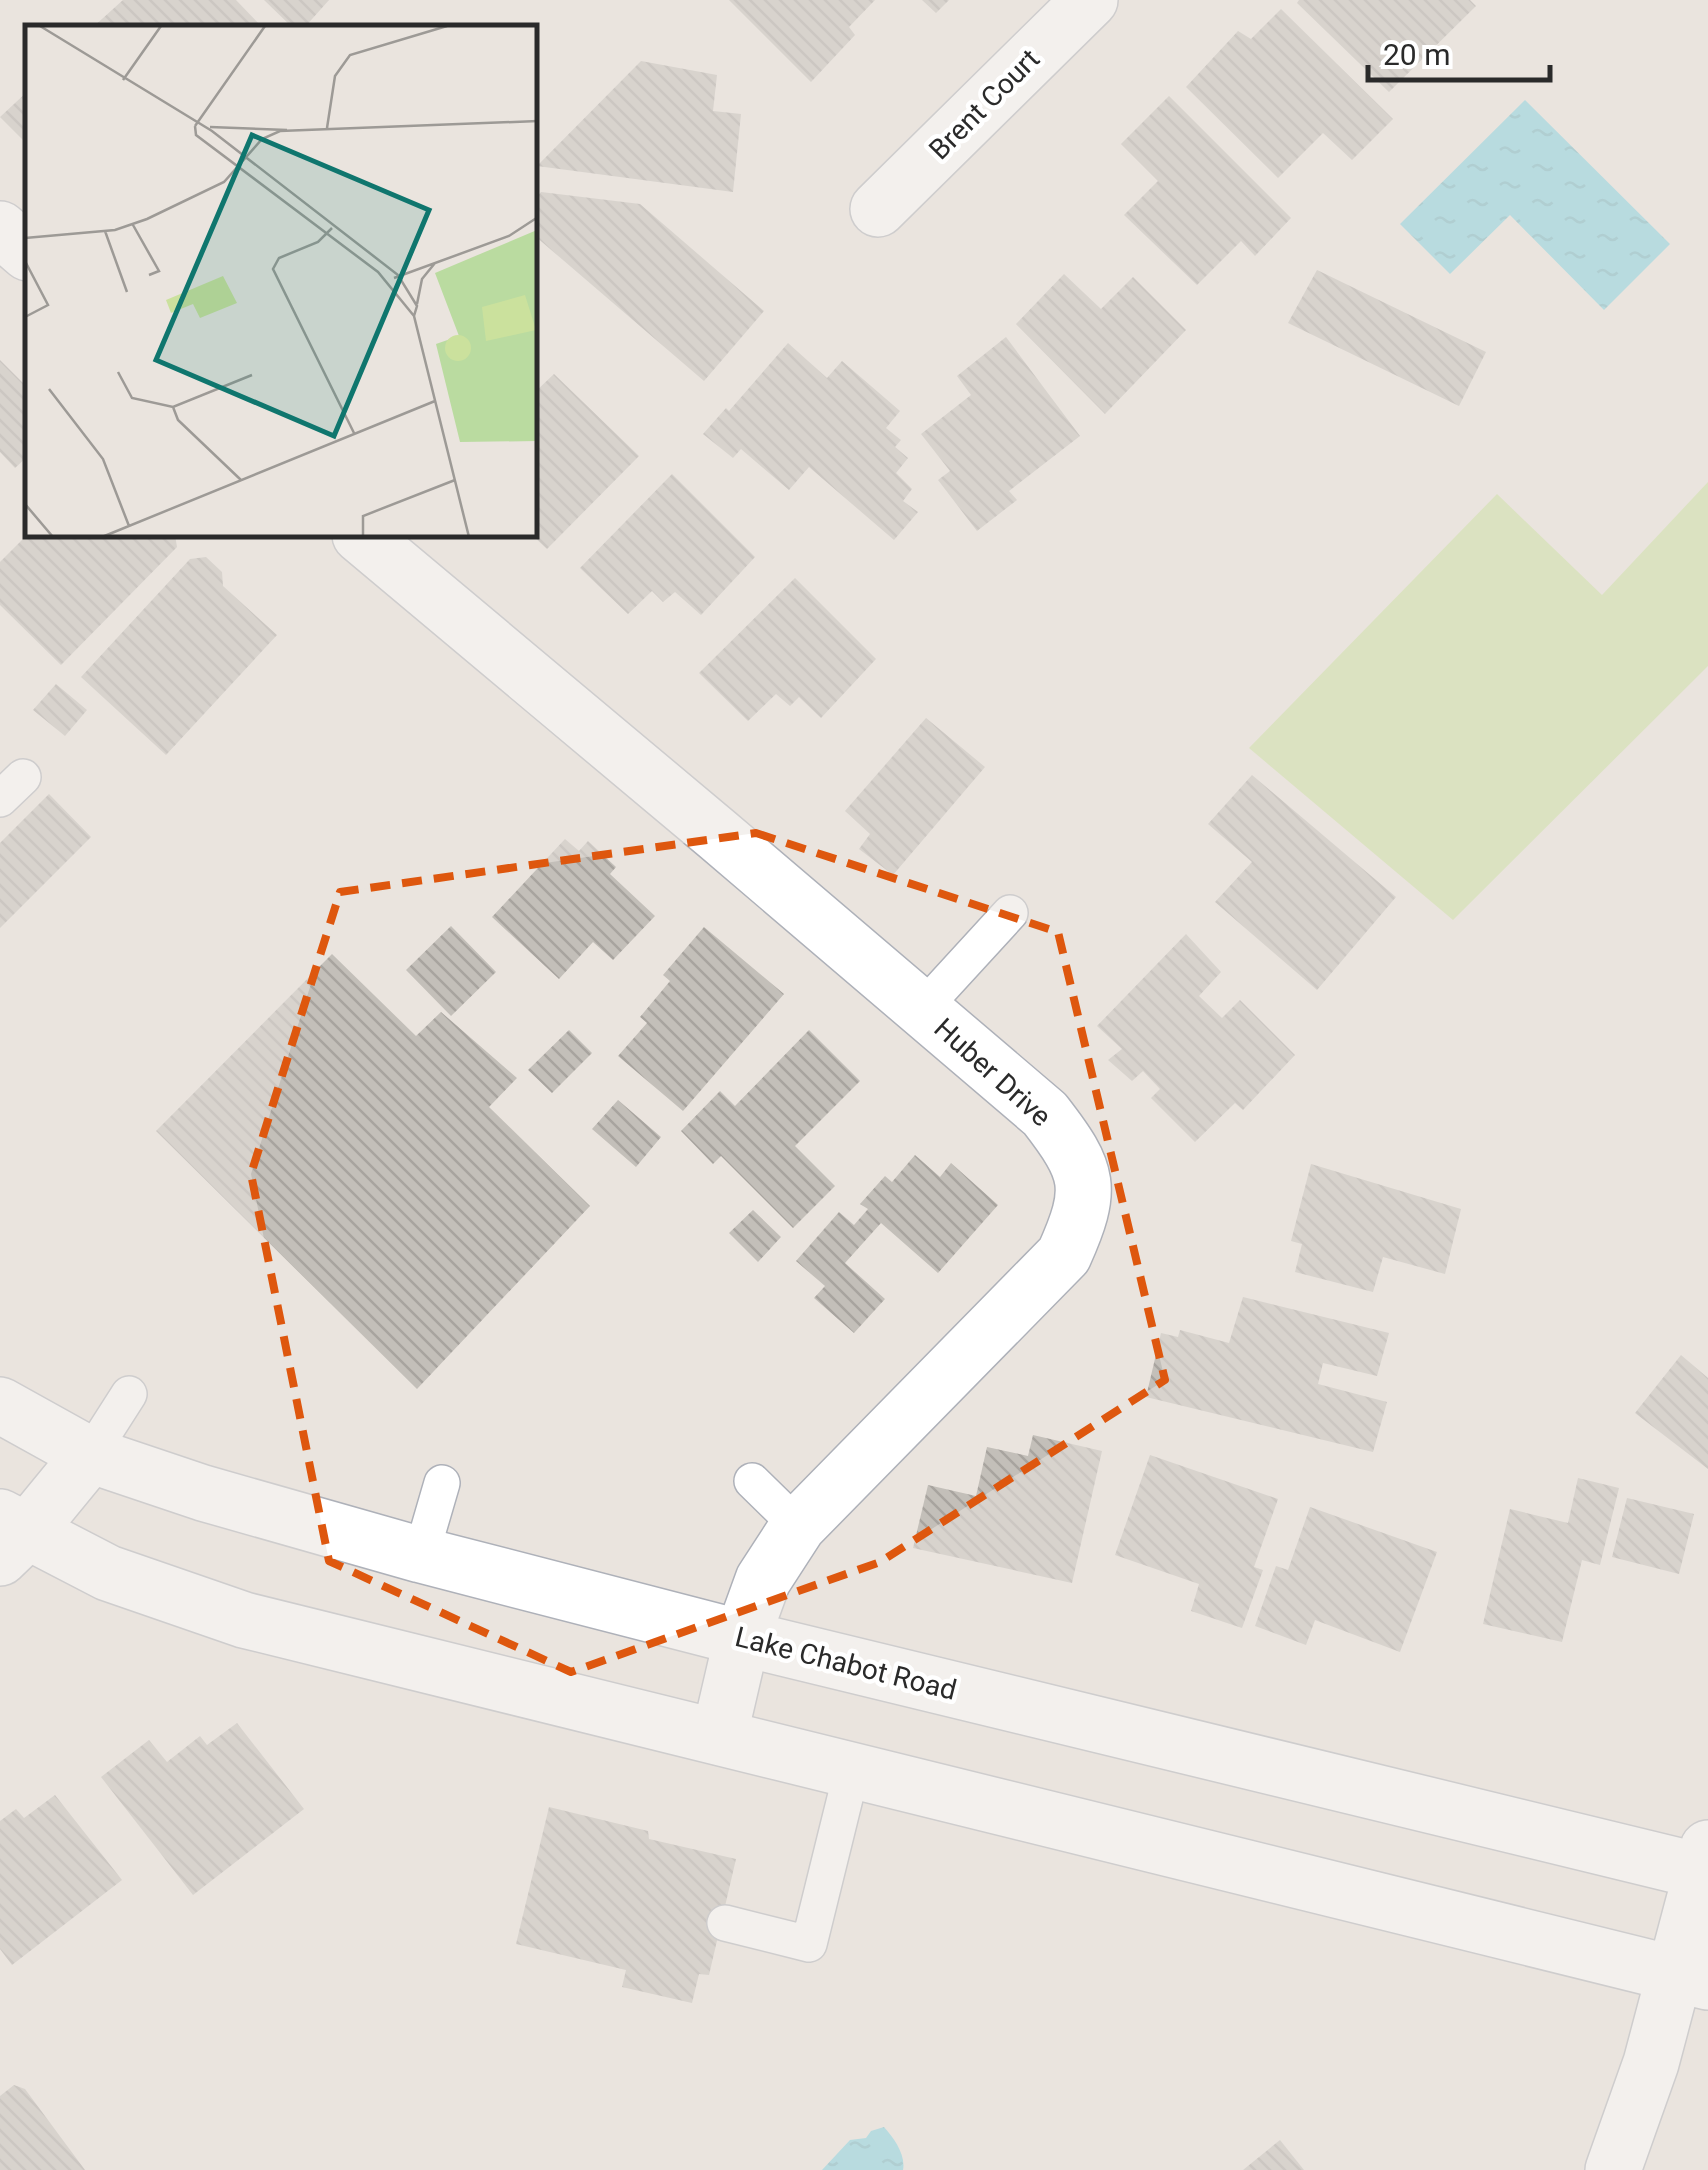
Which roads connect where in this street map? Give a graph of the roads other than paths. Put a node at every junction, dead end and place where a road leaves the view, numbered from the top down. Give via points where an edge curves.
1 (1090, 0) edge
2 (878, 209) dead end
3 (0, 229) edge
4 (25, 250) edge
5 (364, 538) edge
6 (1010, 913) dead end
7 (922, 1009) junction
8 (129, 1394) dead end
9 (0, 1405) edge
10 (90, 1455) junction
11 (752, 1481) dead end
12 (442, 1484) dead end
13 (798, 1526) junction
14 (9, 1536) edge
15 (421, 1555) junction
16 (742, 1638) junction
17 (719, 1737) junction
18 (852, 1770) junction
19 (1706, 1864) edge
20 (725, 1923) dead end
21 (1691, 1978) edge
22 (1613, 2170) edge

1 - 2 main road, Brent Court
3 - 4 main road
5 - 7 main road, Huber Drive
6 - 7 lane
7 - 13 main road, Huber Drive via 1045,1114 1072,1149 1085,1181 1082,1216 1064,1256
8 - 10 lane
9 - 10 main road, Lake Chabot Road
10 - 14 main road
10 - 15 main road, Lake Chabot Road
11 - 13 lane
12 - 15 lane
13 - 16 main road, Huber Drive via 763,1580
14 - 17 main road via 244,1620
15 - 16 main road, Lake Chabot Road
16 - 17 main road, Huber Drive
16 - 19 main road, Lake Chabot Road
17 - 18 main road
18 - 20 lane via 809,1944
18 - 21 main road
19 - 21 main road
21 - 22 main road

